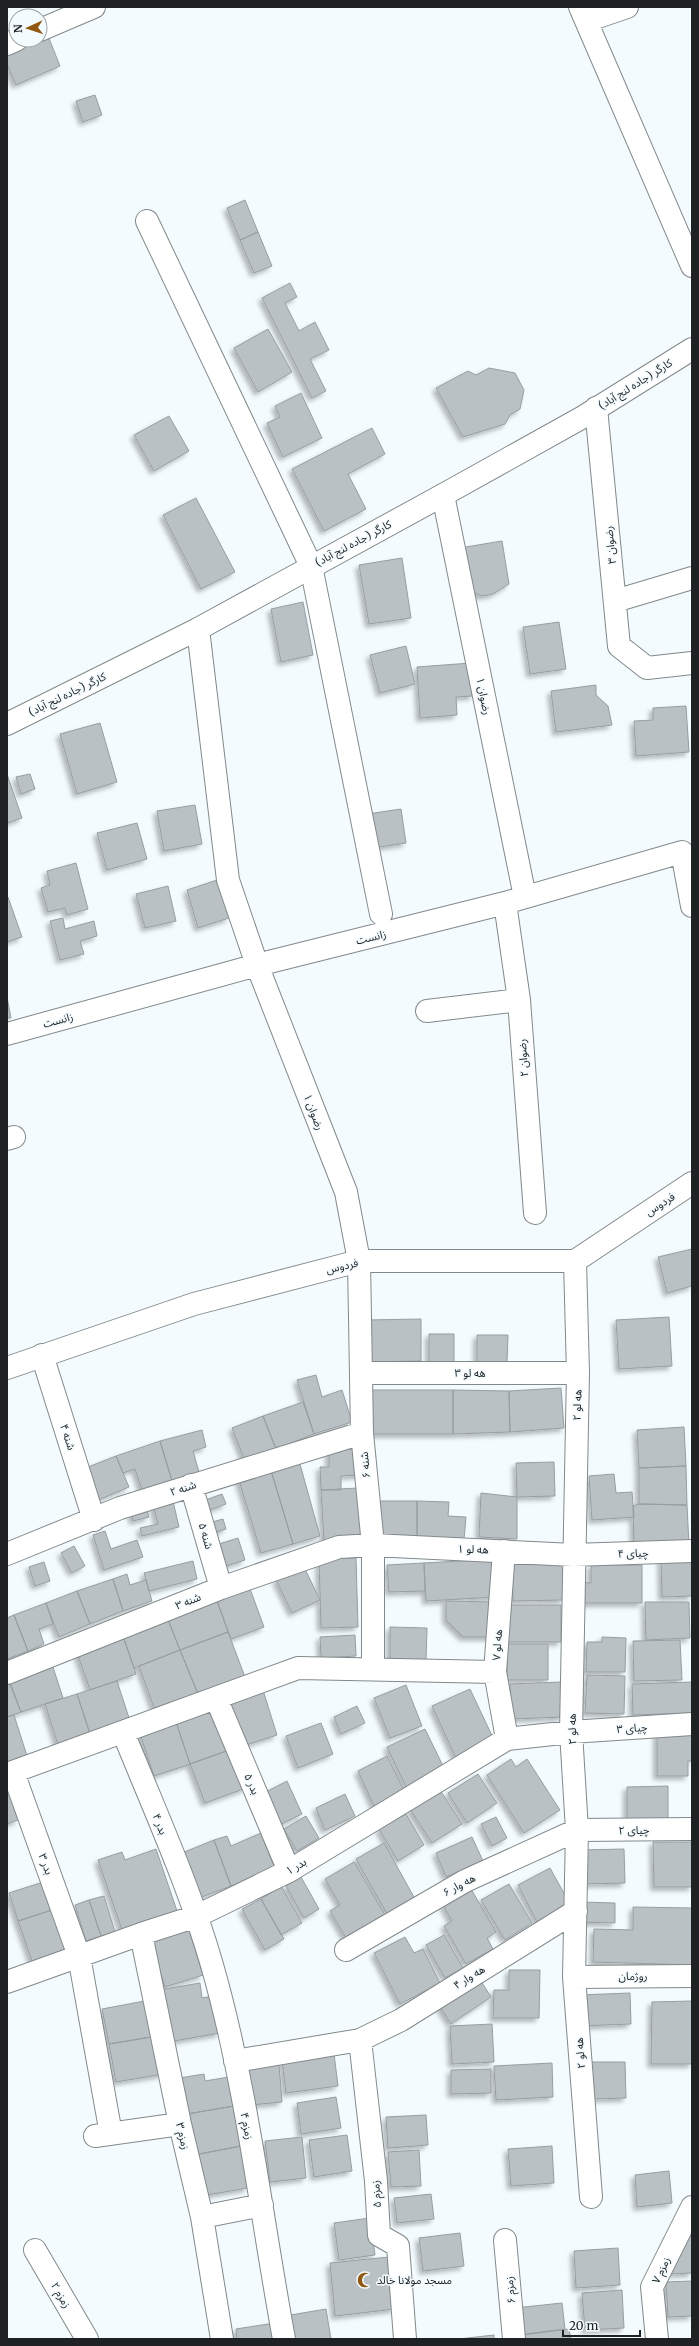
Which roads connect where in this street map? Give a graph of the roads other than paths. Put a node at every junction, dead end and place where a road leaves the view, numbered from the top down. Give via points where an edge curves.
1 (92, 7) edge
2 (628, 7) edge
3 (583, 14) edge
4 (48, 26) edge
5 (147, 221) dead end
6 (692, 266) edge
7 (692, 349) edge
8 (596, 408) junction
9 (444, 495) junction
10 (311, 566) junction
11 (692, 578) edge
12 (615, 601) junction
13 (198, 629) junction
14 (692, 663) edge
15 (7, 724) edge
16 (515, 900) junction
17 (692, 906) edge
18 (381, 914) dead end
19 (257, 965) junction
20 (519, 1000) junction
21 (427, 1011) dead end
22 (7, 1034) edge
23 (692, 1183) edge
24 (535, 1213) dead end
25 (359, 1261) junction
26 (575, 1261) junction
27 (42, 1355) junction
28 (7, 1368) edge
29 (361, 1373) junction
30 (578, 1373) junction
31 (362, 1433) junction
32 (191, 1485) junction
33 (94, 1520) junction
34 (373, 1545) junction
35 (504, 1550) junction
36 (692, 1551) edge
37 (7, 1554) edge
38 (573, 1555) junction
39 (221, 1588) junction
40 (373, 1669) junction
41 (495, 1672) junction
42 (7, 1673) edge
43 (216, 1698) junction
44 (692, 1724) edge
45 (123, 1732) junction
46 (571, 1732) junction
47 (507, 1739) junction
48 (10, 1773) edge
49 (692, 1829) edge
50 (577, 1830) junction
51 (289, 1871) junction
52 (576, 1911) junction
53 (197, 1916) junction
54 (141, 1934) junction
55 (346, 1950) dead end
56 (79, 1956) junction
57 (692, 1976) edge
58 (574, 1977) junction
59 (8, 1982) edge
60 (360, 2040) junction
61 (235, 2061) junction
62 (180, 2124) junction
63 (591, 2197) dead end
64 (262, 2205) junction
65 (692, 2207) edge
66 (202, 2216) junction
67 (506, 2240) dead end
68 (35, 2250) dead end
69 (87, 2339) edge
70 (222, 2339) edge
71 (284, 2339) edge
72 (405, 2339) edge
73 (514, 2339) edge
74 (658, 2339) edge

1 - 4 street
2 - 3 street
3 - 6 street
5 - 10 street
7 - 8 street, کارگر (جاده لنج آباد)
8 - 9 street, کارگر (جاده لنج آباد)
8 - 12 street, رضوان ۳
9 - 10 street, کارگر (جاده لنج آباد)
9 - 16 street, رضوان ۱
10 - 13 street, کارگر (جاده لنج آباد)
10 - 18 street
11 - 12 street
12 - 14 street, رضوان ۳ via 619,646 647,668
13 - 15 street, کارگر (جاده لنج آباد)
13 - 19 street, رضوان ۱ via 228,880
16 - 17 street, زانست via 682,852
16 - 19 street, زانست
16 - 20 street, رضوان ۲
19 - 22 street, زانست
19 - 25 street, رضوان ۱ via 346,1192
20 - 21 street
20 - 24 street, رضوان ۲
23 - 26 street, فردوس
25 - 26 street, فردوس
25 - 27 street, فردوس via 194,1304
25 - 29 street, شنه ۶
26 - 30 street, هه لو ۲
27 - 28 street, فردوس
27 - 33 street, شنه ۴
29 - 30 street, هه لو ۳
29 - 31 street, شنه ۶
30 - 38 street, هه لو ۲
31 - 32 street, شنه ۲
31 - 34 street, شنه ۶
32 - 33 street, شنه ۲ via 120,1508
32 - 39 street, شنه ۵
33 - 37 street, شنه ۲
34 - 35 street, هه لو ۱
34 - 39 street, شنه ۳ via 339,1547
34 - 40 street, شنه ۶
35 - 38 street, هه لو ۱
35 - 41 street, هه لو ۷
36 - 38 street, چیای ۴
38 - 46 street, هه لو ۲
39 - 42 street, شنه ۳
40 - 41 street
40 - 43 street via 298,1668
41 - 47 street, هه لو ۷
43 - 45 street
43 - 51 street, بدر ۵
44 - 46 street, چیای ۳
45 - 48 street
45 - 53 street, بدر ۴
46 - 47 street, بدر ۱
46 - 50 street, هه لو ۲
47 - 51 street, بدر ۱
48 - 56 street, بدر ۳
49 - 50 street, چیای ۲
50 - 52 street, هه لو ۲
50 - 55 street, هه وار ۶ via 465,1881
51 - 53 street, بدر ۱
52 - 58 street, هه لو ۲
52 - 60 street, هه وار ۴ via 400,2020
53 - 54 street, بدر ۱
53 - 61 street, زمزم ۴ via 213,1967
54 - 56 street, بدر ۱
54 - 62 street, زمزم ۳
56 - 59 street, بدر ۱
56 - 62 street, بدر ۳ via 103,2135
57 - 58 street, روژمان
58 - 63 street, هه لو ۲
60 - 61 street, هه وار ۴
60 - 72 street, زمزم ۵ via 376,2181 379,2235 398,2246
61 - 64 street, زمزم ۴
62 - 66 street, زمزم ۳
64 - 66 street
64 - 71 street, زمزم ۴
65 - 74 street, زمزم ۷ via 652,2287
66 - 70 street, زمزم ۳
67 - 73 street, زمزم ۶
68 - 69 street, زمزم ۲

